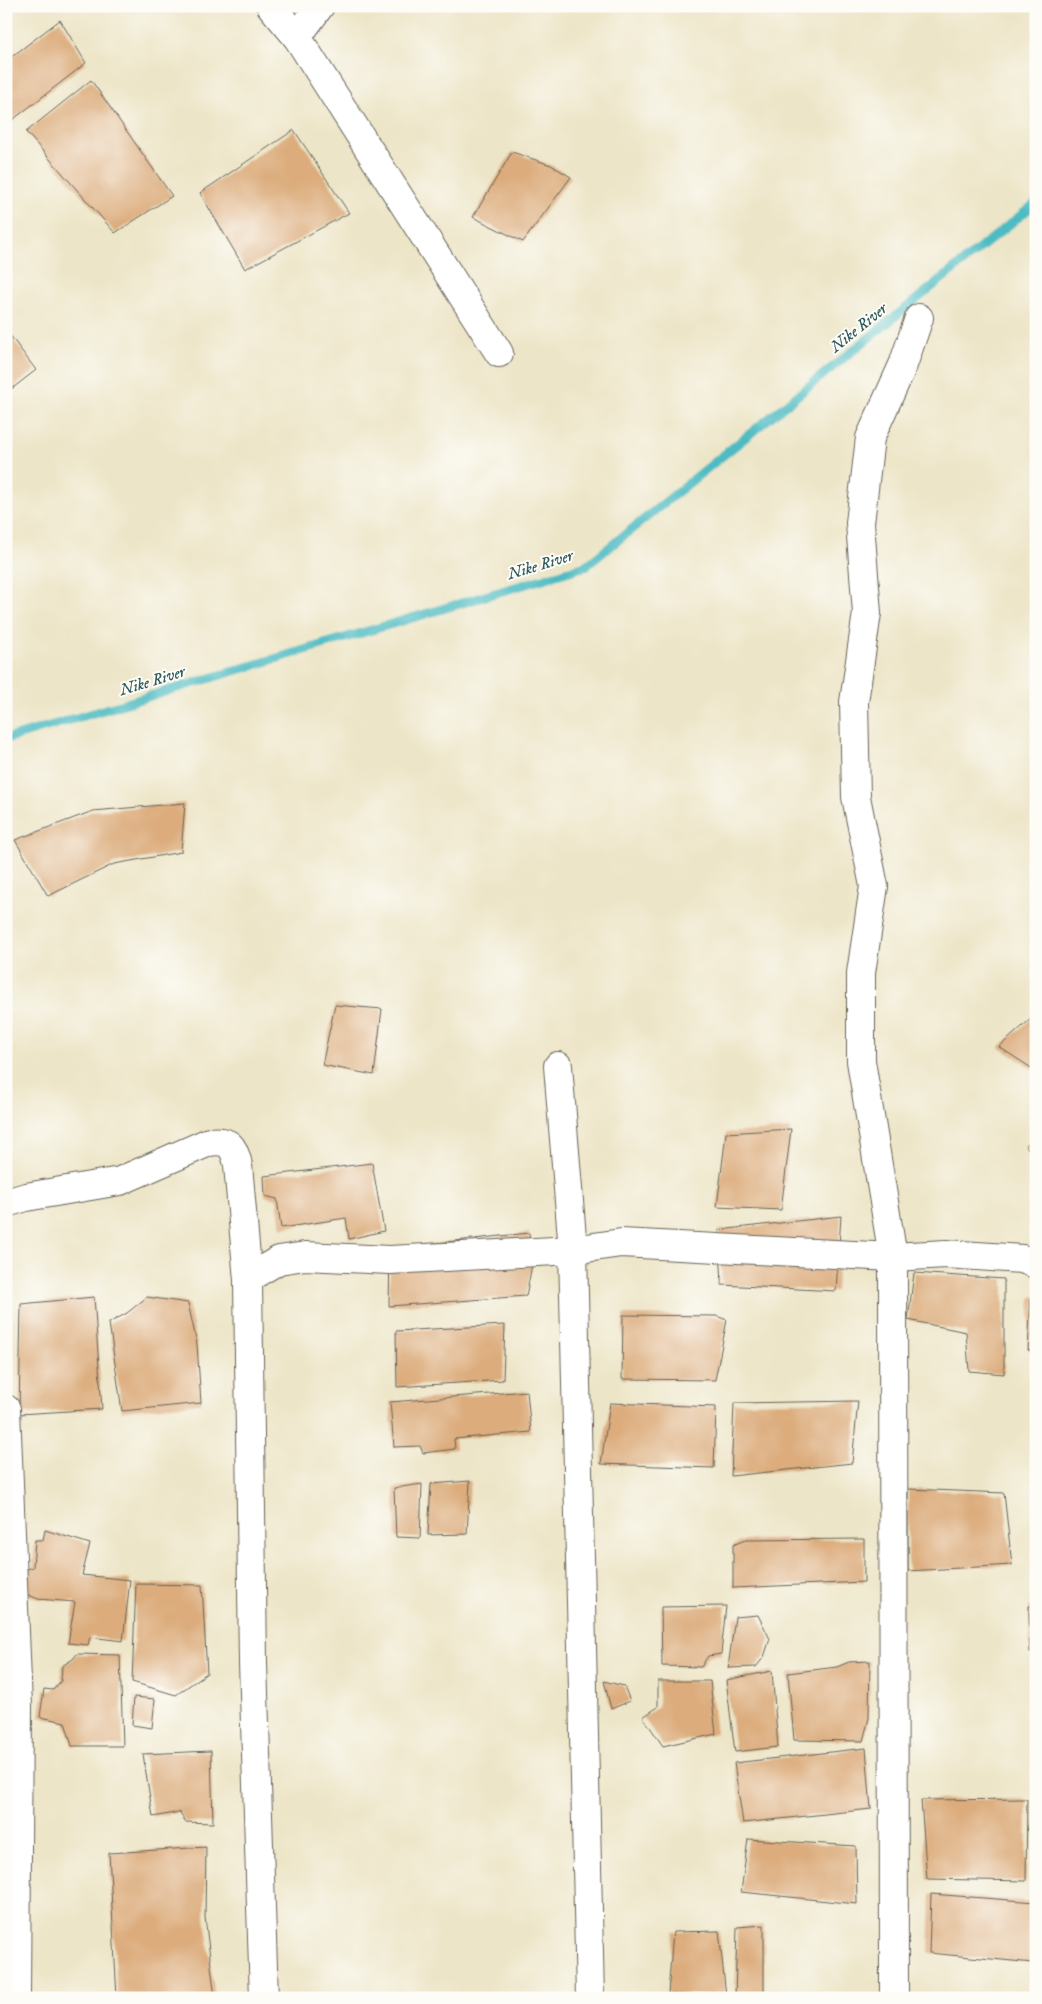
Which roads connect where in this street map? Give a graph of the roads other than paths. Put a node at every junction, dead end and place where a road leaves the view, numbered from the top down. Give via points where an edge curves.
1 (271, 6) edge
2 (320, 6) edge
3 (297, 37) junction
4 (919, 318) dead end
5 (499, 353) dead end
6 (558, 1066) dead end
7 (6, 1203) edge
8 (573, 1250) junction
9 (893, 1257) junction
10 (1036, 1264) edge
11 (248, 1280) junction
12 (6, 1409) edge
13 (7, 1440) edge
14 (16, 1998) edge
15 (264, 1998) edge
16 (590, 1998) edge
17 (894, 1998) edge

1 - 3 street
2 - 3 street
3 - 5 street
4 - 9 street via 903,365 870,438 860,522 867,613 854,702 856,797 874,886 861,973 861,1061
6 - 8 street
7 - 11 street via 120,1181 182,1152 220,1140 236,1152
8 - 9 street via 621,1243
8 - 11 street via 390,1260 305,1256 279,1260
8 - 16 street
9 - 10 street via 946,1254 1022,1259
9 - 17 street
11 - 15 street via 253,1663
12 - 13 street
13 - 14 street via 18,1706

